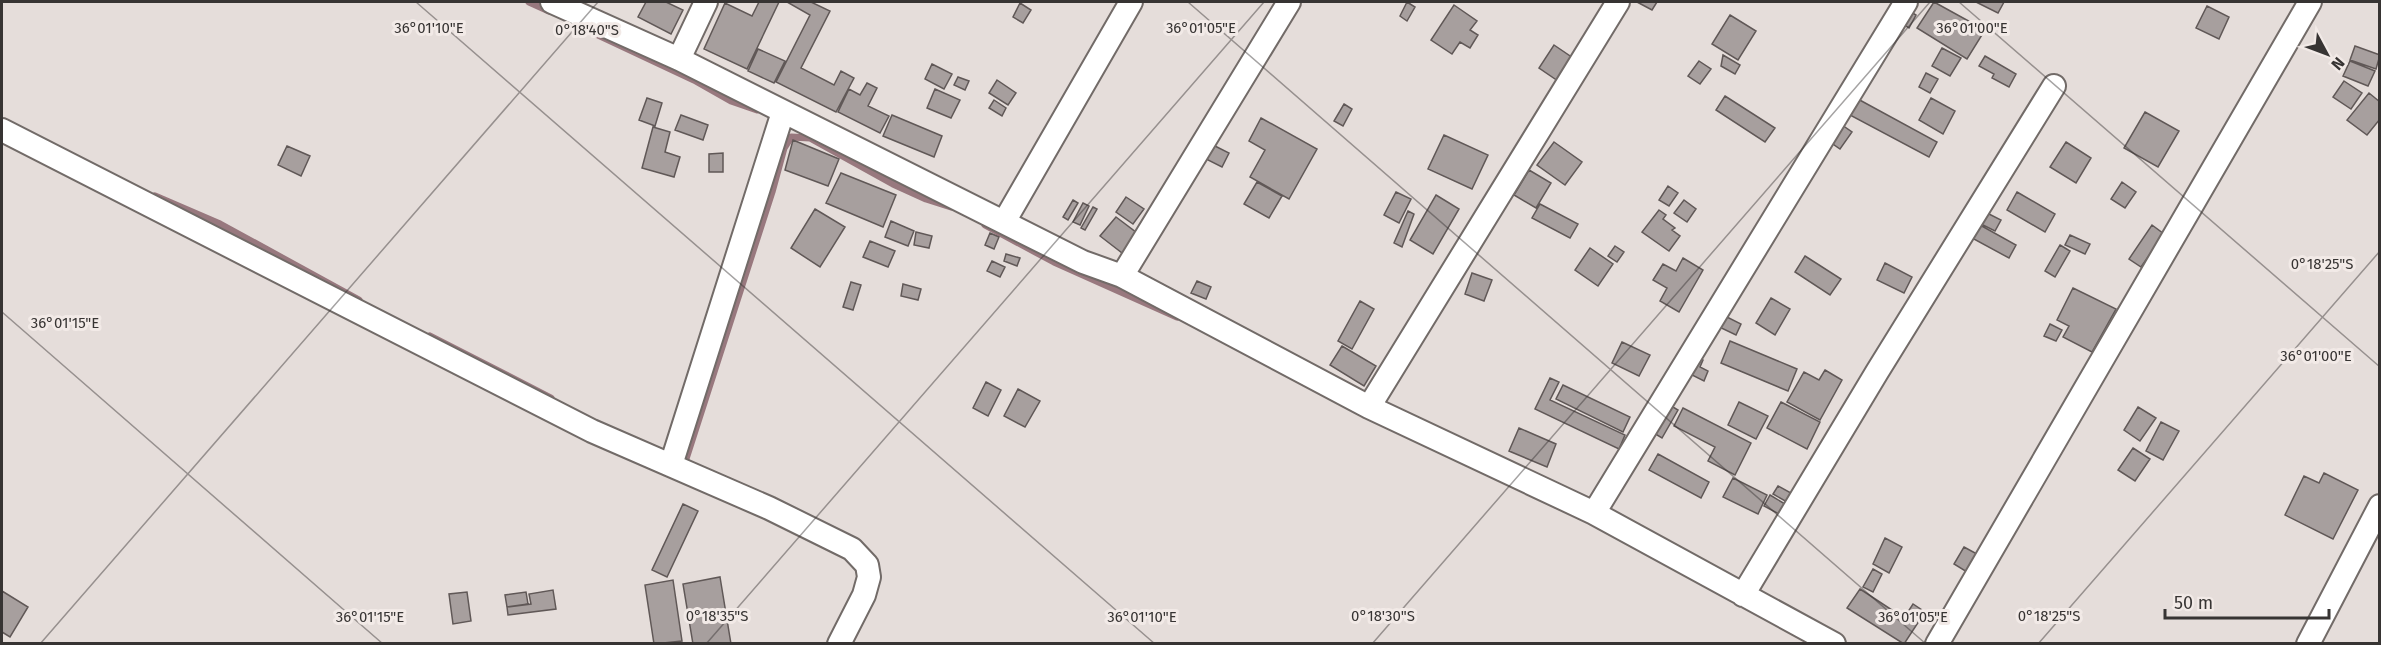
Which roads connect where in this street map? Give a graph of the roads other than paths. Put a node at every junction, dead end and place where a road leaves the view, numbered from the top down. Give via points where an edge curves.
1 (552, 2) edge
2 (706, 2) edge
3 (1131, 2) edge
4 (1289, 2) edge
5 (1618, 2) edge
6 (1906, 2) edge
7 (2310, 2) edge
8 (679, 59) junction
9 (2054, 86) dead end
10 (783, 112) junction
11 (2, 130) edge
12 (1004, 222) junction
13 (1122, 276) junction
14 (1369, 407) junction
15 (671, 465) junction
16 (2379, 506) edge
17 (1594, 513) junction
18 (1743, 595) junction
19 (839, 644) edge
20 (1834, 644) edge
21 (1937, 644) edge
22 (2308, 644) edge

1 - 8 street
2 - 8 street
3 - 12 street
4 - 13 street
5 - 14 street
6 - 17 street
7 - 21 street
8 - 10 street
9 - 18 street
10 - 12 street
10 - 15 street
11 - 15 street via 592,431
12 - 13 street via 1083,262
13 - 14 street
14 - 17 street
15 - 19 street via 830,536 861,556 869,578
16 - 22 street
17 - 18 street
18 - 20 street

